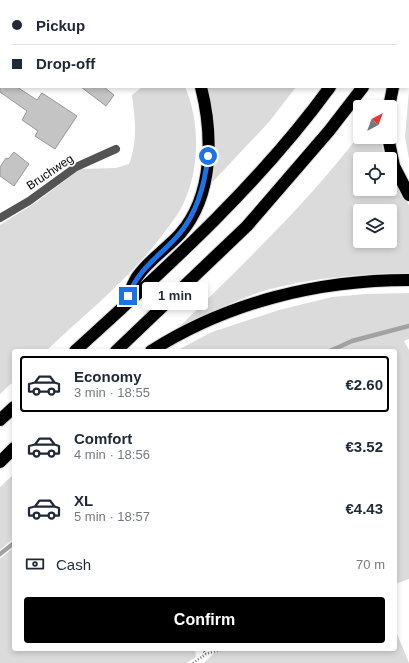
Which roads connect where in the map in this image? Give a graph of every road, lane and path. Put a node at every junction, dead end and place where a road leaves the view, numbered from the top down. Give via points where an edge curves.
1 (201, 88) edge
2 (329, 88) edge
3 (362, 88) edge
4 (393, 88) edge
5 (390, 100) edge
6 (389, 144) edge
7 (116, 149) dead end
8 (409, 195) edge
9 (0, 218) edge
10 (409, 280) edge
11 (124, 306) junction
12 (77, 349) edge
13 (118, 349) edge
14 (154, 349) edge
15 (12, 409) edge
16 (0, 420) edge
17 (12, 450) edge
18 (0, 462) edge
19 (204, 651) edge
20 (216, 651) edge
21 (206, 654) junction
22 (193, 663) edge

1 - 11 highway via 207,120 208,156 197,206 180,234 137,277
2 - 11 highway via 303,125 226,209
3 - 13 highway via 329,131 247,226
4 - 5 highway
6 - 8 highway via 394,166
7 - 9 street, Bruchweg via 76,167 29,201
10 - 14 highway via 374,280 317,287 266,299 218,316
11 - 12 highway
15 - 16 highway
17 - 18 highway
19 - 21 path
20 - 21 path
21 - 22 path

